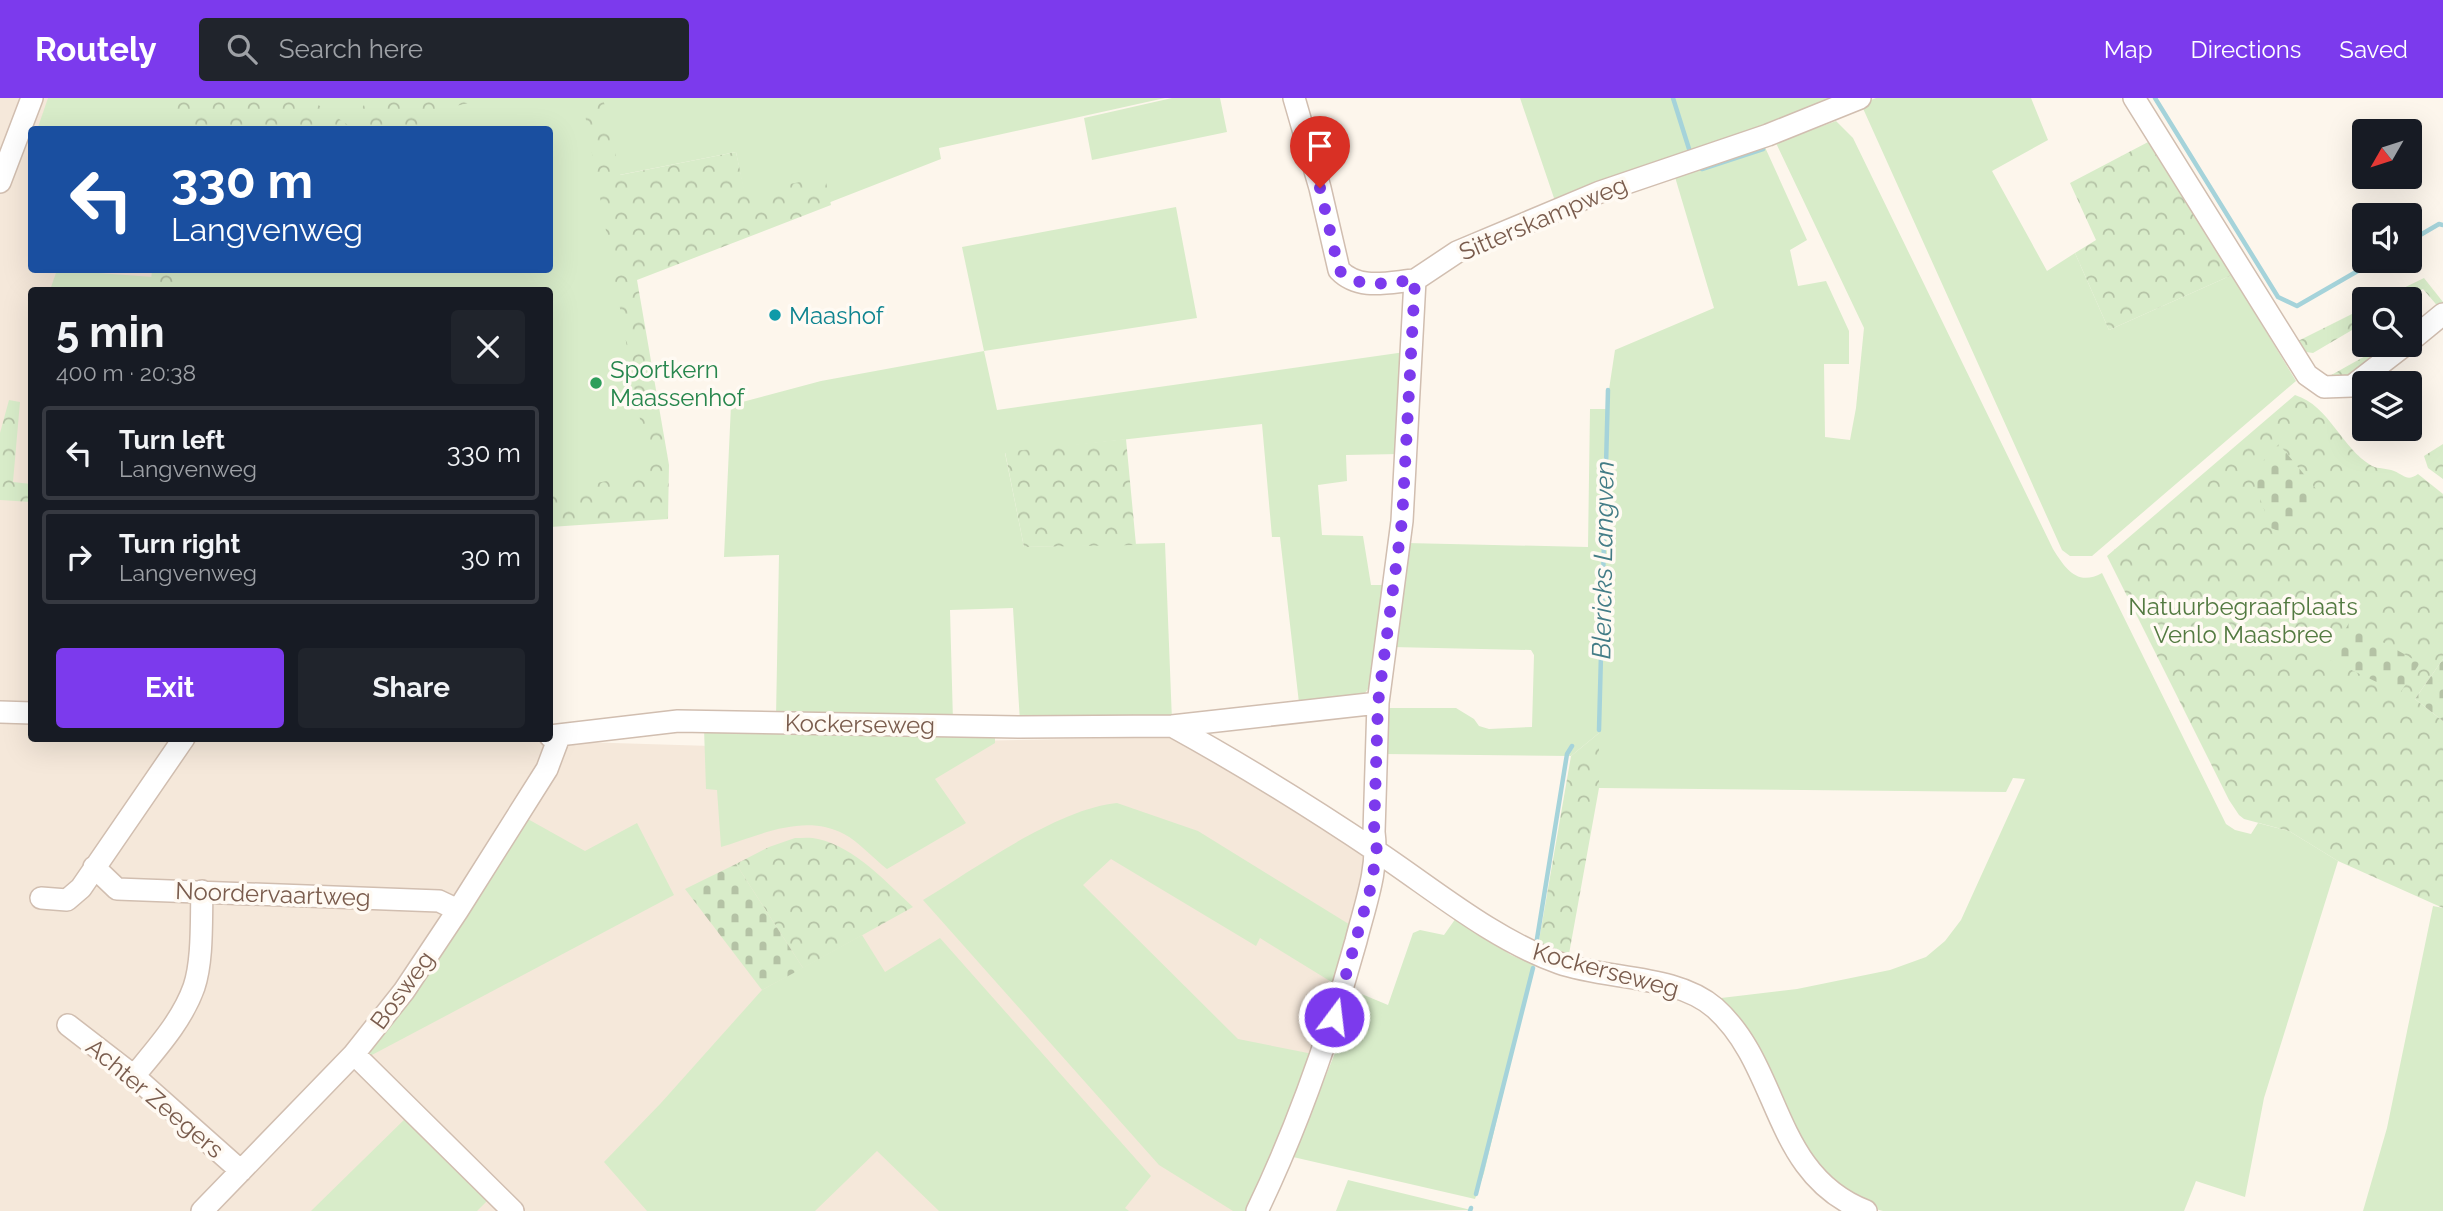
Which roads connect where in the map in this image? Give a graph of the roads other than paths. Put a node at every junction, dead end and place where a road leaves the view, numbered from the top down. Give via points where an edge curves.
1 (32, 98) edge
2 (1294, 98) edge
3 (1860, 98) edge
4 (2134, 98) edge
5 (0, 182) edge
6 (1415, 280) junction
7 (2443, 314) edge
8 (2422, 331) edge
9 (2389, 357) edge
10 (1378, 703) junction
11 (0, 712) edge
12 (28, 713) edge
13 (1172, 726) junction
14 (554, 736) edge
15 (181, 742) edge
16 (553, 742) edge
17 (1377, 851) junction
18 (94, 867) junction
19 (202, 891) junction
20 (41, 898) dead end
21 (458, 910) junction
22 (68, 1025) dead end
23 (354, 1054) junction
24 (134, 1076) junction
25 (241, 1171) junction
26 (202, 1211) edge
27 (513, 1211) edge
28 (1257, 1211) edge
29 (1866, 1211) edge

1 - 5 street
2 - 6 street via 1339,270 1359,284
3 - 6 street, Sitterskampweg via 1768,135 1600,192 1457,252
4 - 9 street via 2307,375 2324,387 2352,386
6 - 10 street via 1402,521
7 - 8 street
10 - 13 street, Kockerseweg
10 - 17 street
11 - 12 street
13 - 14 street, Kockerseweg via 678,721
13 - 17 street, Kockerseweg
15 - 18 street
16 - 21 street, Bosweg via 547,769
17 - 28 street via 1334,1017 1281,1161
17 - 29 street, Kockerseweg via 1522,948 1563,964 1689,991 1715,1008 1756,1065 1807,1167 1824,1187
18 - 19 street, Noordervaartweg via 117,889
18 - 20 street via 81,888 66,900
19 - 21 street, Noordervaartweg via 439,901
19 - 24 street via 194,986 178,1019
21 - 23 street, Bosweg via 404,991
22 - 24 street, Achter Zeegers
23 - 25 street, Bosweg
23 - 27 street
24 - 25 street, Achter Zeegers
25 - 26 street, Bosweg

